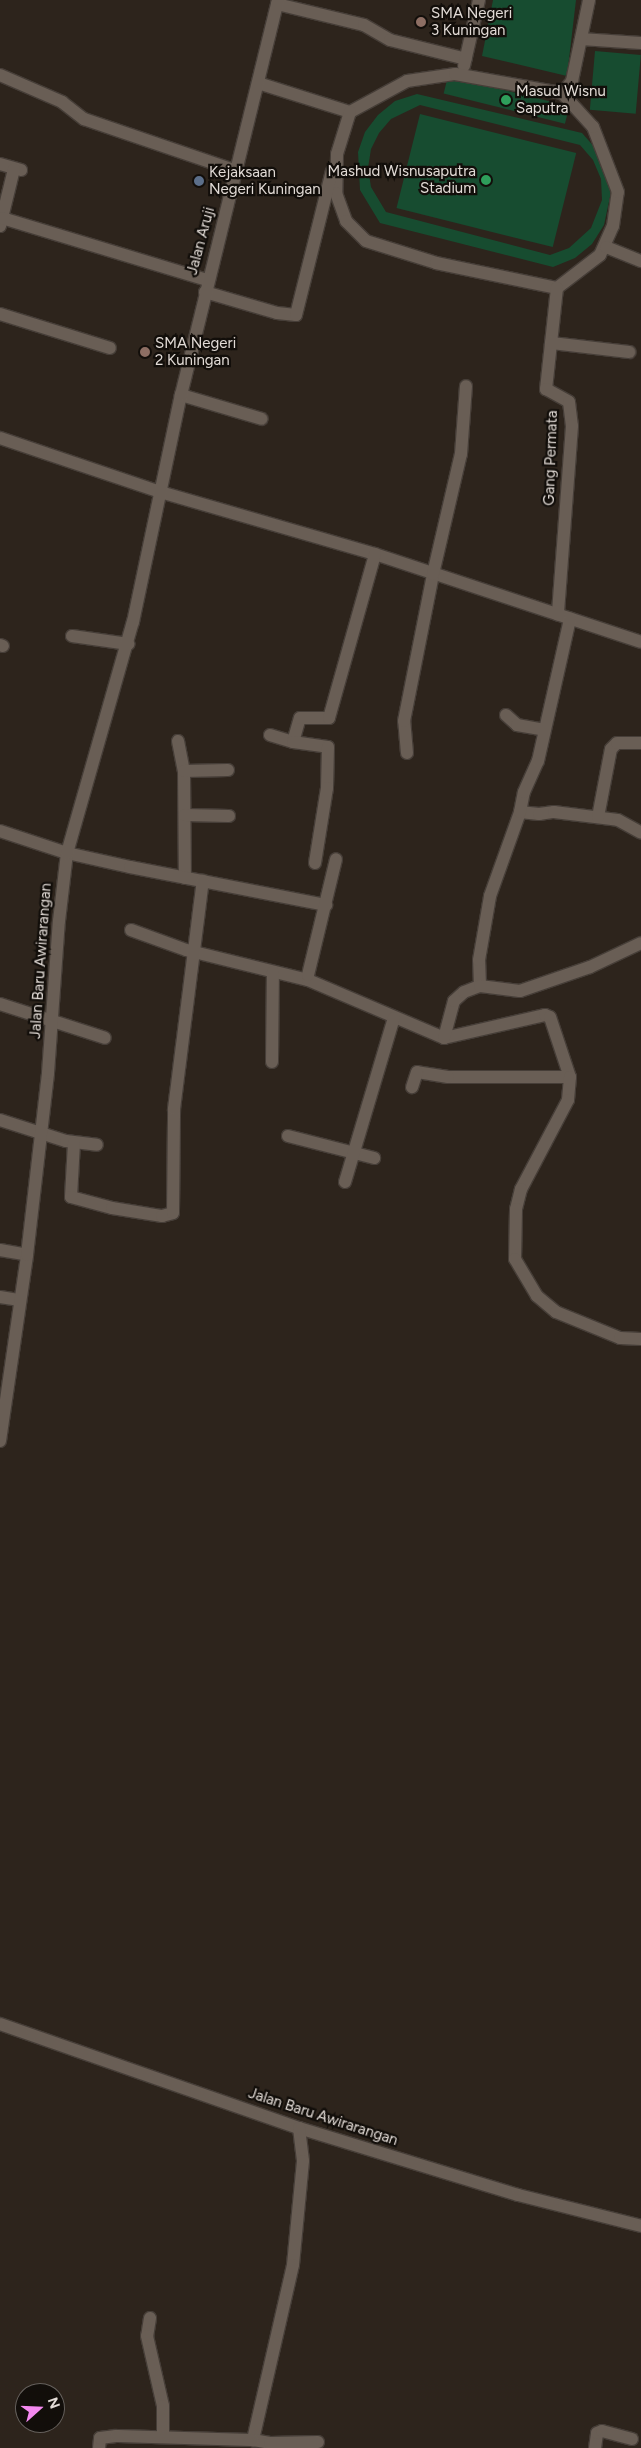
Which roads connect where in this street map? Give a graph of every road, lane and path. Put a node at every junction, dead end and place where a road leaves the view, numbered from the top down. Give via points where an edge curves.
1 (479, 0) edge
2 (589, 0) edge
3 (278, 2) edge
4 (581, 38) junction
5 (641, 43) edge
6 (466, 59) junction
7 (0, 75) edge
8 (462, 75) junction
9 (258, 83) junction
10 (562, 93) junction
11 (350, 112) junction
12 (0, 164) edge
13 (337, 164) junction
14 (237, 171) junction
15 (1, 222) edge
16 (606, 247) junction
17 (641, 261) edge
18 (207, 286) junction
19 (557, 288) junction
20 (0, 314) edge
21 (551, 343) junction
22 (110, 348) dead end
23 (628, 352) dead end
24 (466, 386) dead end
25 (181, 395) junction
26 (262, 419) dead end
27 (0, 438) edge
28 (160, 492) junction
29 (375, 554) junction
30 (433, 574) junction
31 (564, 617) junction
32 (72, 636) dead end
33 (641, 642) edge
34 (128, 644) junction
35 (506, 716) dead end
36 (545, 730) junction
37 (270, 735) dead end
38 (178, 741) dead end
39 (293, 742) junction
40 (641, 743) edge
41 (406, 753) dead end
42 (228, 770) dead end
43 (184, 771) junction
44 (520, 812) junction
45 (185, 815) junction
46 (229, 816) dead end
47 (598, 818) junction
48 (0, 831) edge
49 (641, 833) edge
50 (67, 853) junction
51 (336, 859) dead end
52 (315, 863) dead end
53 (184, 878) junction
54 (203, 881) junction
55 (326, 905) junction
56 (131, 930) dead end
57 (641, 943) edge
58 (196, 948) junction
59 (273, 972) junction
60 (308, 975) dead end
61 (480, 986) junction
62 (0, 1004) edge
63 (394, 1018) junction
64 (53, 1023) junction
65 (445, 1035) junction
66 (105, 1038) dead end
67 (272, 1062) dead end
68 (570, 1077) junction
69 (412, 1087) dead end
70 (0, 1120) edge
71 (42, 1132) junction
72 (288, 1136) dead end
73 (74, 1143) junction
74 (96, 1145) dead end
75 (354, 1152) junction
76 (374, 1158) dead end
77 (345, 1182) dead end
78 (0, 1250) edge
79 (27, 1255) junction
80 (0, 1297) edge
81 (20, 1300) junction
82 (641, 1339) edge
83 (2, 1418) edge
84 (0, 1441) edge
85 (0, 2024) edge
86 (299, 2128) junction
87 (641, 2226) edge
88 (150, 2318) dead end
89 (163, 2437) junction
90 (632, 2439) dead end
91 (253, 2440) junction
92 (318, 2442) dead end
93 (99, 2448) edge
94 (595, 2448) edge

1 - 6 street
2 - 4 street
3 - 6 street via 364,25 390,40
3 - 9 street, Jalan Aruji
4 - 5 street
4 - 10 street via 572,81
6 - 8 street
7 - 14 street via 62,102 84,119
8 - 10 street
8 - 11 street via 407,81
9 - 11 street
9 - 14 street, Jalan Aruji
10 - 16 street via 593,127 618,192
11 - 13 street
12 - 15 street via 17,169
13 - 18 street via 330,176 296,315 278,313
13 - 19 street via 336,193 346,220 366,241 436,263
14 - 18 street, Jalan Aruji
15 - 18 street
16 - 17 street
16 - 19 street
18 - 25 street, Jalan Aruji
19 - 21 street, Gang Permata
20 - 22 street
21 - 23 street
21 - 31 street, Gang Permata via 546,389 569,402 572,426
24 - 30 street via 461,454
25 - 26 street
25 - 28 street, Jalan Aruji
27 - 28 street
28 - 29 street
28 - 34 street, Jalan Baru Awirarangan
29 - 30 street
29 - 39 street via 328,718 300,718
30 - 31 street
30 - 41 street via 404,722
31 - 33 street
31 - 36 street
32 - 34 street
34 - 50 street, Jalan Baru Awirarangan
35 - 36 street via 517,724
36 - 44 street
37 - 39 street
38 - 43 street
39 - 52 street via 328,747 327,788
40 - 47 street via 617,743 611,749
42 - 43 street
43 - 45 street
44 - 47 street via 554,812
44 - 61 street via 490,896 478,960
45 - 46 street
45 - 53 street
47 - 49 street via 618,820
48 - 50 street
50 - 53 street
50 - 64 street, Jalan Baru Awirarangan
51 - 55 street
53 - 54 street
54 - 55 street
54 - 58 street
55 - 60 street
56 - 58 street
57 - 61 street via 590,966 520,991
58 - 59 street
58 - 73 street via 174,1109 173,1213 162,1216 71,1197
59 - 63 street via 308,980
59 - 67 street
61 - 65 street via 454,1001
62 - 64 street
63 - 65 street
63 - 75 street
64 - 66 street
64 - 71 street, Jalan Baru Awirarangan
65 - 68 street via 544,1015 550,1017
68 - 69 street via 448,1077 421,1072 415,1075
68 - 82 street via 568,1100 521,1189 516,1209 515,1259 537,1296 556,1312 613,1335
70 - 71 street
71 - 73 street
71 - 79 street, Jalan Baru Awirarangan
72 - 75 street
73 - 74 street
75 - 76 street
75 - 77 street
78 - 79 street
79 - 81 street, Jalan Baru Awirarangan
80 - 81 street
81 - 83 street, Jalan Baru Awirarangan
83 - 84 street, Jalan Baru Awirarangan
85 - 86 street, Jalan Baru Awirarangan
86 - 87 street, Jalan Baru Awirarangan via 518,2195
86 - 91 street via 302,2161 293,2265
88 - 89 street via 148,2341 163,2406
89 - 91 street
89 - 93 street via 102,2437
90 - 94 street via 602,2431 597,2433
91 - 92 street

